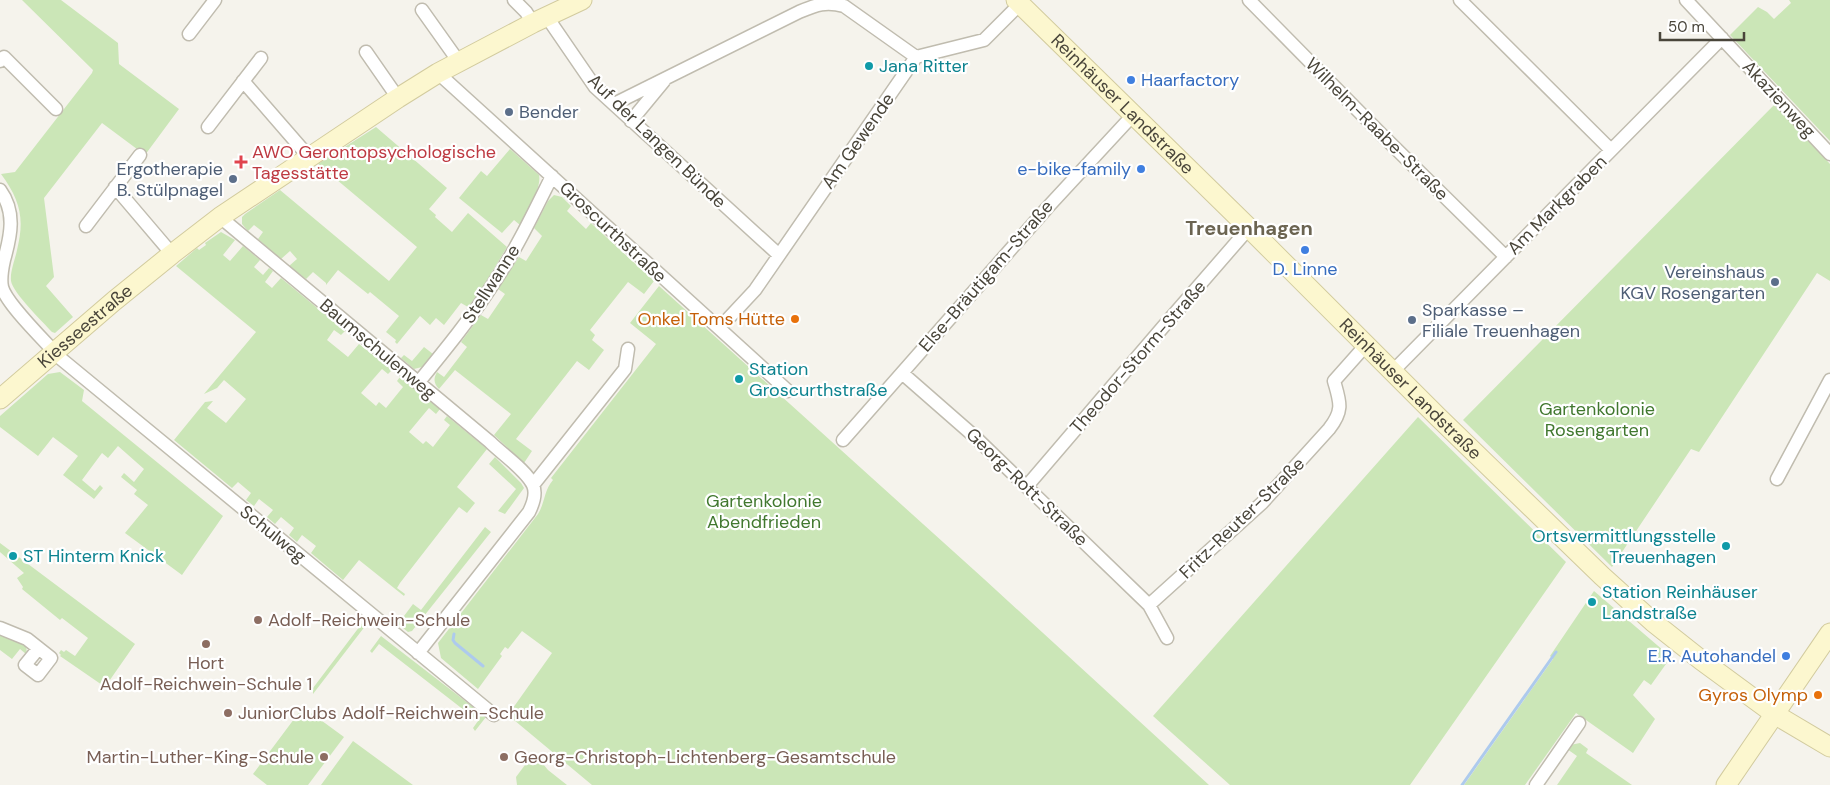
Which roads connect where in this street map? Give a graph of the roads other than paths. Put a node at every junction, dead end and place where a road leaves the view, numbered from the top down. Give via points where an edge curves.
1 (215, 0) edge
2 (514, 0) edge
3 (582, 0) edge
4 (1249, 0) edge
5 (1460, 0) edge
6 (1686, 0) edge
7 (1018, 2) edge
8 (422, 10) dead end
9 (540, 20) junction
10 (189, 34) dead end
11 (1722, 38) junction
12 (366, 52) dead end
13 (1, 57) edge
14 (916, 57) junction
15 (261, 58) dead end
16 (459, 62) junction
17 (438, 74) junction
18 (668, 78) junction
19 (243, 81) junction
20 (398, 98) junction
21 (614, 104) junction
22 (56, 109) dead end
23 (1133, 115) junction
24 (631, 121) junction
25 (208, 127) dead end
26 (1611, 150) junction
27 (1830, 154) edge
28 (140, 155) dead end
29 (309, 157) junction
30 (552, 176) junction
31 (115, 187) junction
32 (0, 190) edge
33 (220, 217) junction
34 (86, 226) dead end
35 (1249, 228) junction
36 (172, 254) junction
37 (779, 255) junction
38 (1506, 257) junction
39 (1, 271) edge
40 (726, 321) dead end
41 (1366, 345) junction
42 (628, 349) dead end
43 (54, 352) junction
44 (1393, 371) junction
45 (902, 373) junction
46 (1830, 380) edge
47 (418, 383) junction
48 (788, 391) dead end
49 (0, 399) edge
50 (843, 440) dead end
51 (1777, 479) dead end
52 (533, 485) junction
53 (1027, 486) junction
54 (1149, 605) junction
55 (0, 628) edge
56 (1830, 633) edge
57 (1167, 638) dead end
58 (38, 648) dead end
59 (418, 653) junction
60 (494, 715) dead end
61 (1776, 715) junction
62 (1579, 723) dead end
63 (1830, 747) edge
64 (1536, 785) edge
65 (1726, 785) edge

1 - 10 street
2 - 9 street, Auf der Langen Bünde
3 - 9 main road, Kiesseestraße
4 - 38 street, Wilhelm-Raabe-Straße
5 - 26 street
6 - 11 street, Akazienweg
7 - 14 street via 984,40
7 - 23 main road, Reinhäuser Landstraße
8 - 16 street
9 - 16 main road, Kiesseestraße
9 - 21 street, Auf der Langen Bünde via 595,87
11 - 26 street, Am Markgraben
11 - 27 street, Akazienweg
12 - 20 street
13 - 22 street
14 - 18 street via 844,6 831,2 799,12
14 - 37 street, Am Gewende
15 - 19 street
16 - 17 main road, Kiesseestraße
17 - 20 main road, Kiesseestraße
17 - 30 street, Groscurthstraße
18 - 21 street
18 - 24 street
19 - 25 street
19 - 29 street
20 - 29 main road, Kiesseestraße
21 - 24 street, Auf der Langen Bünde
23 - 35 main road, Reinhäuser Landstraße
23 - 45 street, Else-Bräutigam-Straße
24 - 37 street, Auf der Langen Bünde
26 - 38 street, Am Markgraben
28 - 31 street
29 - 33 main road, Kiesseestraße
30 - 47 street, Stellwanne via 494,283
30 - 48 street, Groscurthstraße
31 - 34 street
31 - 36 street
32 - 39 street via 11,218
33 - 36 main road, Kiesseestraße
33 - 47 street, Baumschulenweg
35 - 41 main road, Reinhäuser Landstraße
35 - 53 street, Theodor-Storm-Straße
36 - 43 main road, Kiesseestraße
37 - 40 street, Am Gewende via 755,290
38 - 44 street, Am Markgraben
39 - 43 street, Schulweg via 6,295
41 - 44 main road, Reinhäuser Landstraße
41 - 54 street, Fritz-Reuter-Straße via 1334,381 1340,410 1329,429 1262,503
42 - 52 street via 624,369
43 - 49 main road, Kiesseestraße
43 - 59 street, Schulweg
44 - 61 main road, Reinhäuser Landstraße via 1653,622
45 - 50 street, Else-Bräutigam-Straße
45 - 53 street, Georg-Rott-Straße
46 - 51 street
47 - 52 street, Baumschulenweg via 490,442
52 - 59 street via 535,498 529,512
53 - 54 street, Georg-Rott-Straße
54 - 57 street
55 - 58 street
56 - 61 main road
59 - 60 street, Schulweg
61 - 63 main road, Reinhäuser Landstraße
61 - 65 main road
62 - 64 street

